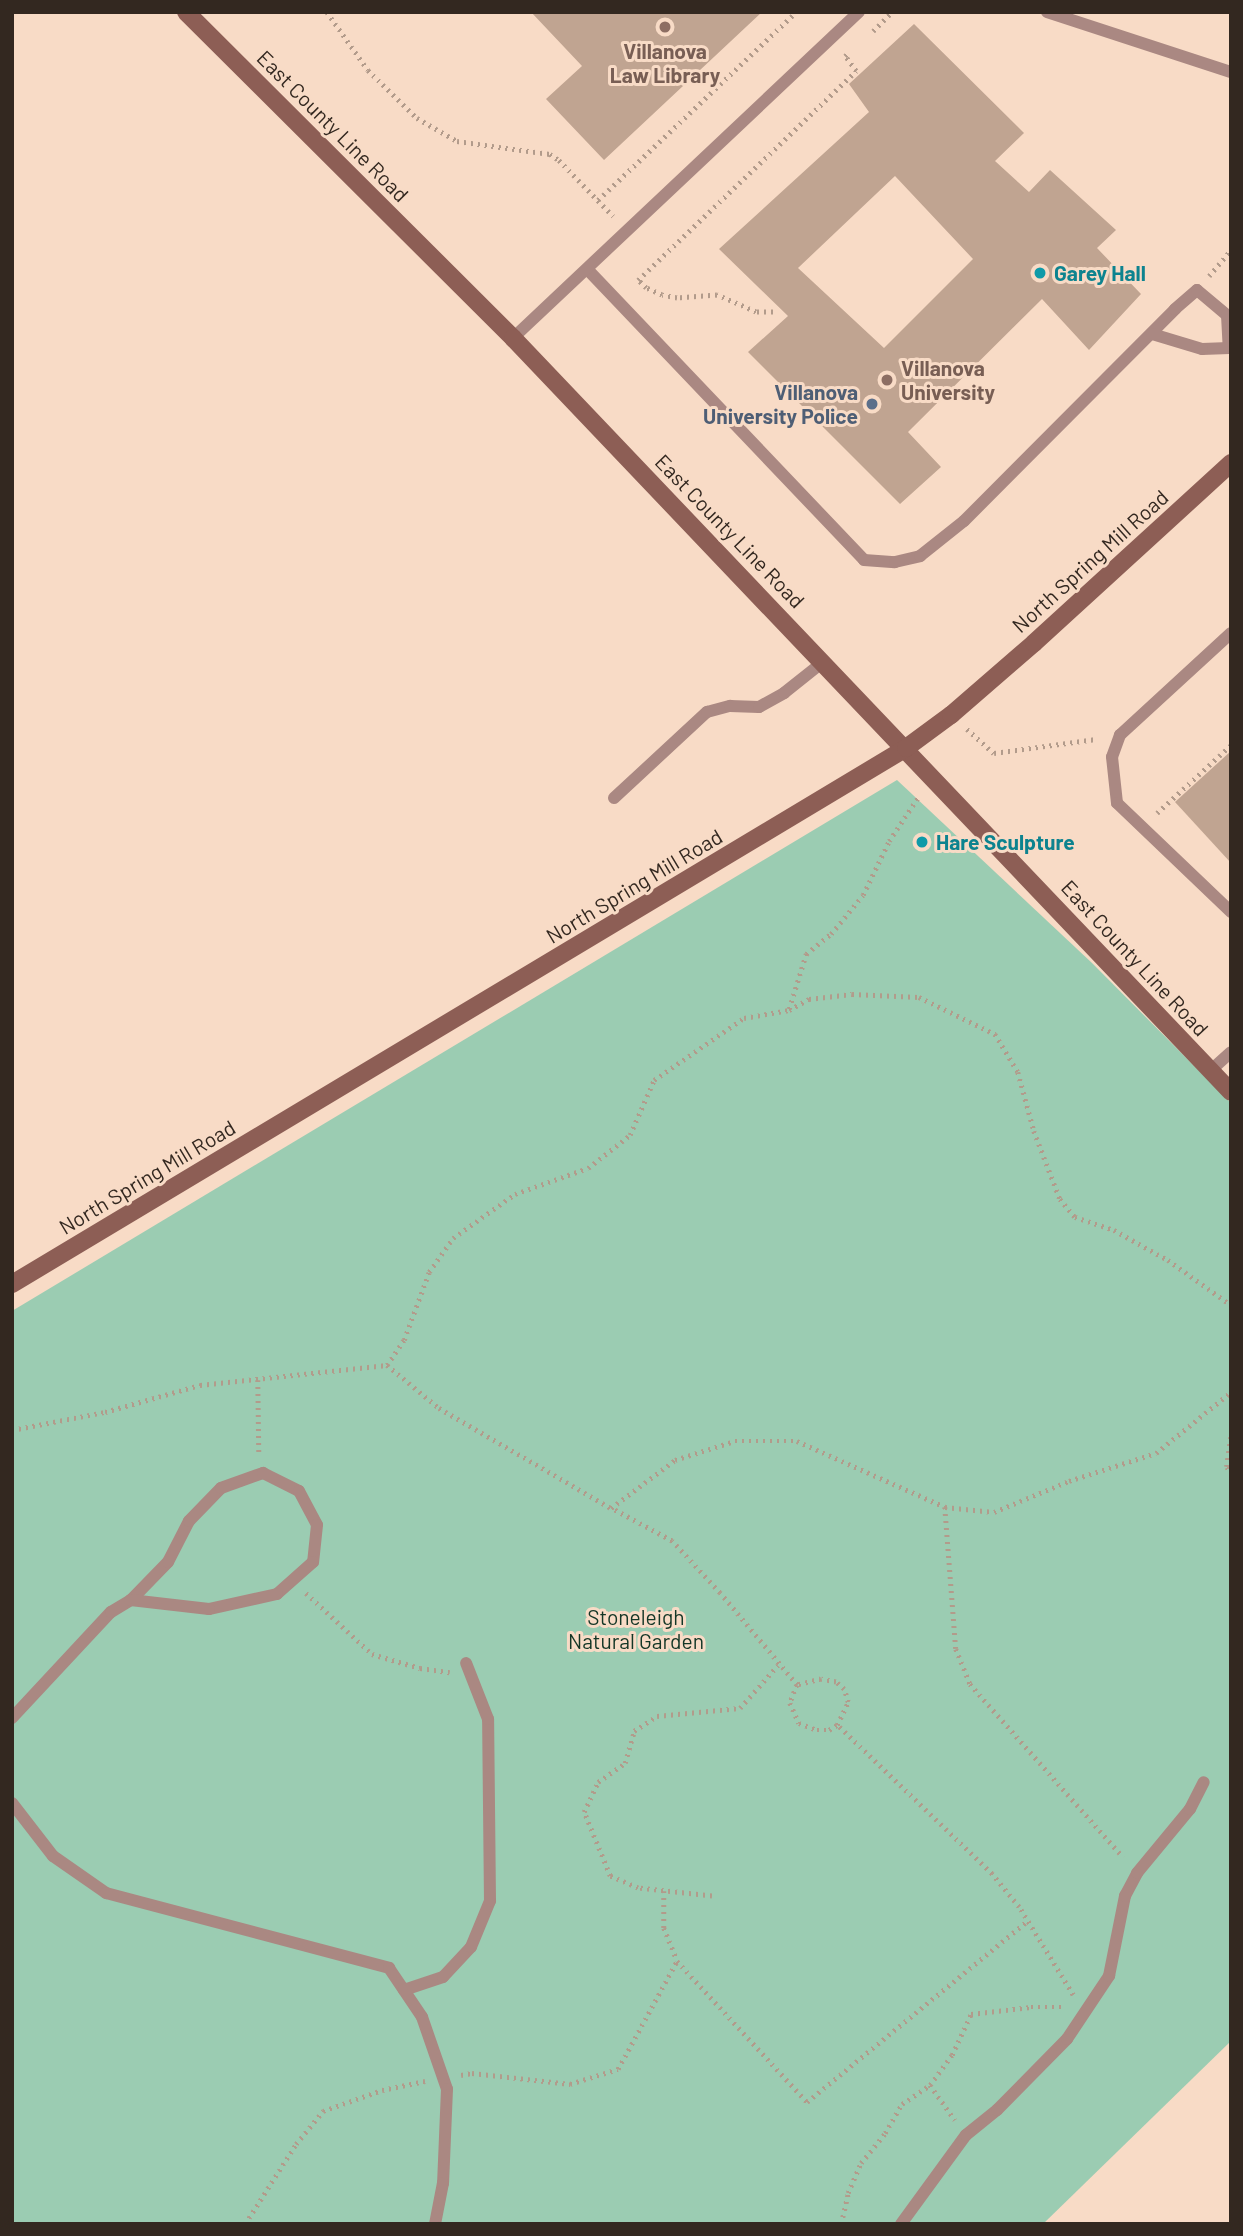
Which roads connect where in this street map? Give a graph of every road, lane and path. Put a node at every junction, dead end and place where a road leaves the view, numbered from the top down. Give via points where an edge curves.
1 (186, 12) edge
2 (327, 12) edge
3 (796, 12) edge
4 (859, 12) edge
5 (892, 12) edge
6 (1047, 12) edge
7 (865, 38) dead end
8 (855, 47) dead end
9 (1231, 72) edge
10 (598, 200) junction
11 (628, 232) junction
12 (1231, 250) edge
13 (588, 270) junction
14 (1197, 290) junction
15 (773, 312) dead end
16 (1152, 334) junction
17 (513, 338) junction
18 (1231, 463) edge
19 (1231, 633) edge
20 (823, 662) junction
21 (951, 715) junction
22 (1120, 735) junction
23 (1231, 745) edge
24 (906, 748) junction
25 (932, 775) junction
26 (614, 798) dead end
27 (1142, 827) junction
28 (1231, 912) edge
29 (789, 1010) junction
30 (1231, 1052) edge
31 (1210, 1071) junction
32 (1231, 1092) edge
33 (12, 1284) edge
34 (1231, 1305) edge
35 (387, 1364) junction
36 (258, 1380) junction
37 (1231, 1392) edge
38 (12, 1430) edge
39 (1231, 1437) edge
40 (1231, 1472) edge
41 (263, 1474) junction
42 (945, 1507) junction
43 (611, 1508) junction
44 (296, 1578) junction
45 (131, 1600) junction
46 (467, 1663) dead end
47 (778, 1665) junction
48 (456, 1673) dead end
49 (797, 1685) junction
50 (12, 1718) edge
51 (837, 1725) junction
52 (1204, 1782) dead end
53 (12, 1803) edge
54 (1138, 1873) junction
55 (664, 1891) junction
56 (712, 1896) dead end
57 (1027, 1921) junction
58 (404, 1990) junction
59 (930, 2085) junction
60 (966, 2135) junction
61 (435, 2224) edge
62 (841, 2224) edge
63 (901, 2224) edge

1 - 17 street, East County Line Road
2 - 10 path via 368,70 417,118 457,141 550,154
3 - 10 path
4 - 11 lane
5 - 7 path
6 - 9 lane
8 - 15 path via 845,56 856,71 638,280 662,295 718,295 756,312
10 - 11 path
11 - 13 lane
12 - 14 path
13 - 16 lane via 864,559 895,562 920,556 964,521
13 - 17 lane
14 - 16 lane
14 - 16 lane via 1227,316 1229,348 1202,349
17 - 20 street, East County Line Road
18 - 21 street, North Spring Mill Road
19 - 22 lane
20 - 24 street, East County Line Road
20 - 26 lane via 759,707 730,706 707,712
21 - 22 path via 994,753
21 - 24 street, North Spring Mill Road
22 - 27 lane via 1112,757 1117,803
23 - 27 path
24 - 25 street, East County Line Road
24 - 33 street, North Spring Mill Road
25 - 29 path via 889,841 863,895 831,934 806,954
25 - 31 street, East County Line Road
27 - 28 lane
29 - 34 path via 809,999 852,994 919,997 995,1034 1018,1072 1060,1199 1075,1217 1114,1230 1168,1259
29 - 35 path via 744,1018 654,1080 630,1135 588,1168 515,1195 453,1238 429,1272 404,1340
30 - 31 lane
31 - 32 street, East County Line Road
35 - 36 path
35 - 43 path via 439,1408
36 - 38 path via 200,1385 105,1412
36 - 41 path via 256,1446
37 - 42 path via 1156,1453 994,1512
39 - 40 path via 1227,1467
41 - 44 lane via 299,1491 317,1525 313,1562
41 - 45 lane via 221,1488 189,1521 168,1562
42 - 43 path via 797,1441 735,1441 675,1460
42 - 54 path via 956,1649 970,1684
43 - 47 path via 672,1541
44 - 45 lane via 277,1594 209,1609
44 - 48 path via 309,1597 372,1654
45 - 50 lane via 111,1612
46 - 58 lane via 488,1719 490,1901 471,1947 443,1976
47 - 49 path
47 - 55 path via 740,1708 657,1716 634,1731 625,1763 598,1782 584,1812 610,1876 638,1888
49 - 51 path via 790,1703 799,1723 817,1730
49 - 51 path via 821,1679 844,1689 848,1702
51 - 57 path via 992,1874
52 - 54 lane via 1190,1809
53 - 58 lane via 53,1856 106,1893 389,1968
54 - 60 lane via 1125,1896 1109,1976 1067,2039
55 - 56 path
55 - 57 path via 664,1928 677,1961 807,2102
57 - 59 path via 1075,1999 1061,2009 1031,2007 971,2014 952,2055
58 - 61 lane via 422,2017 447,2090 443,2183
59 - 60 path
59 - 62 path via 902,2104 861,2163
60 - 63 lane

